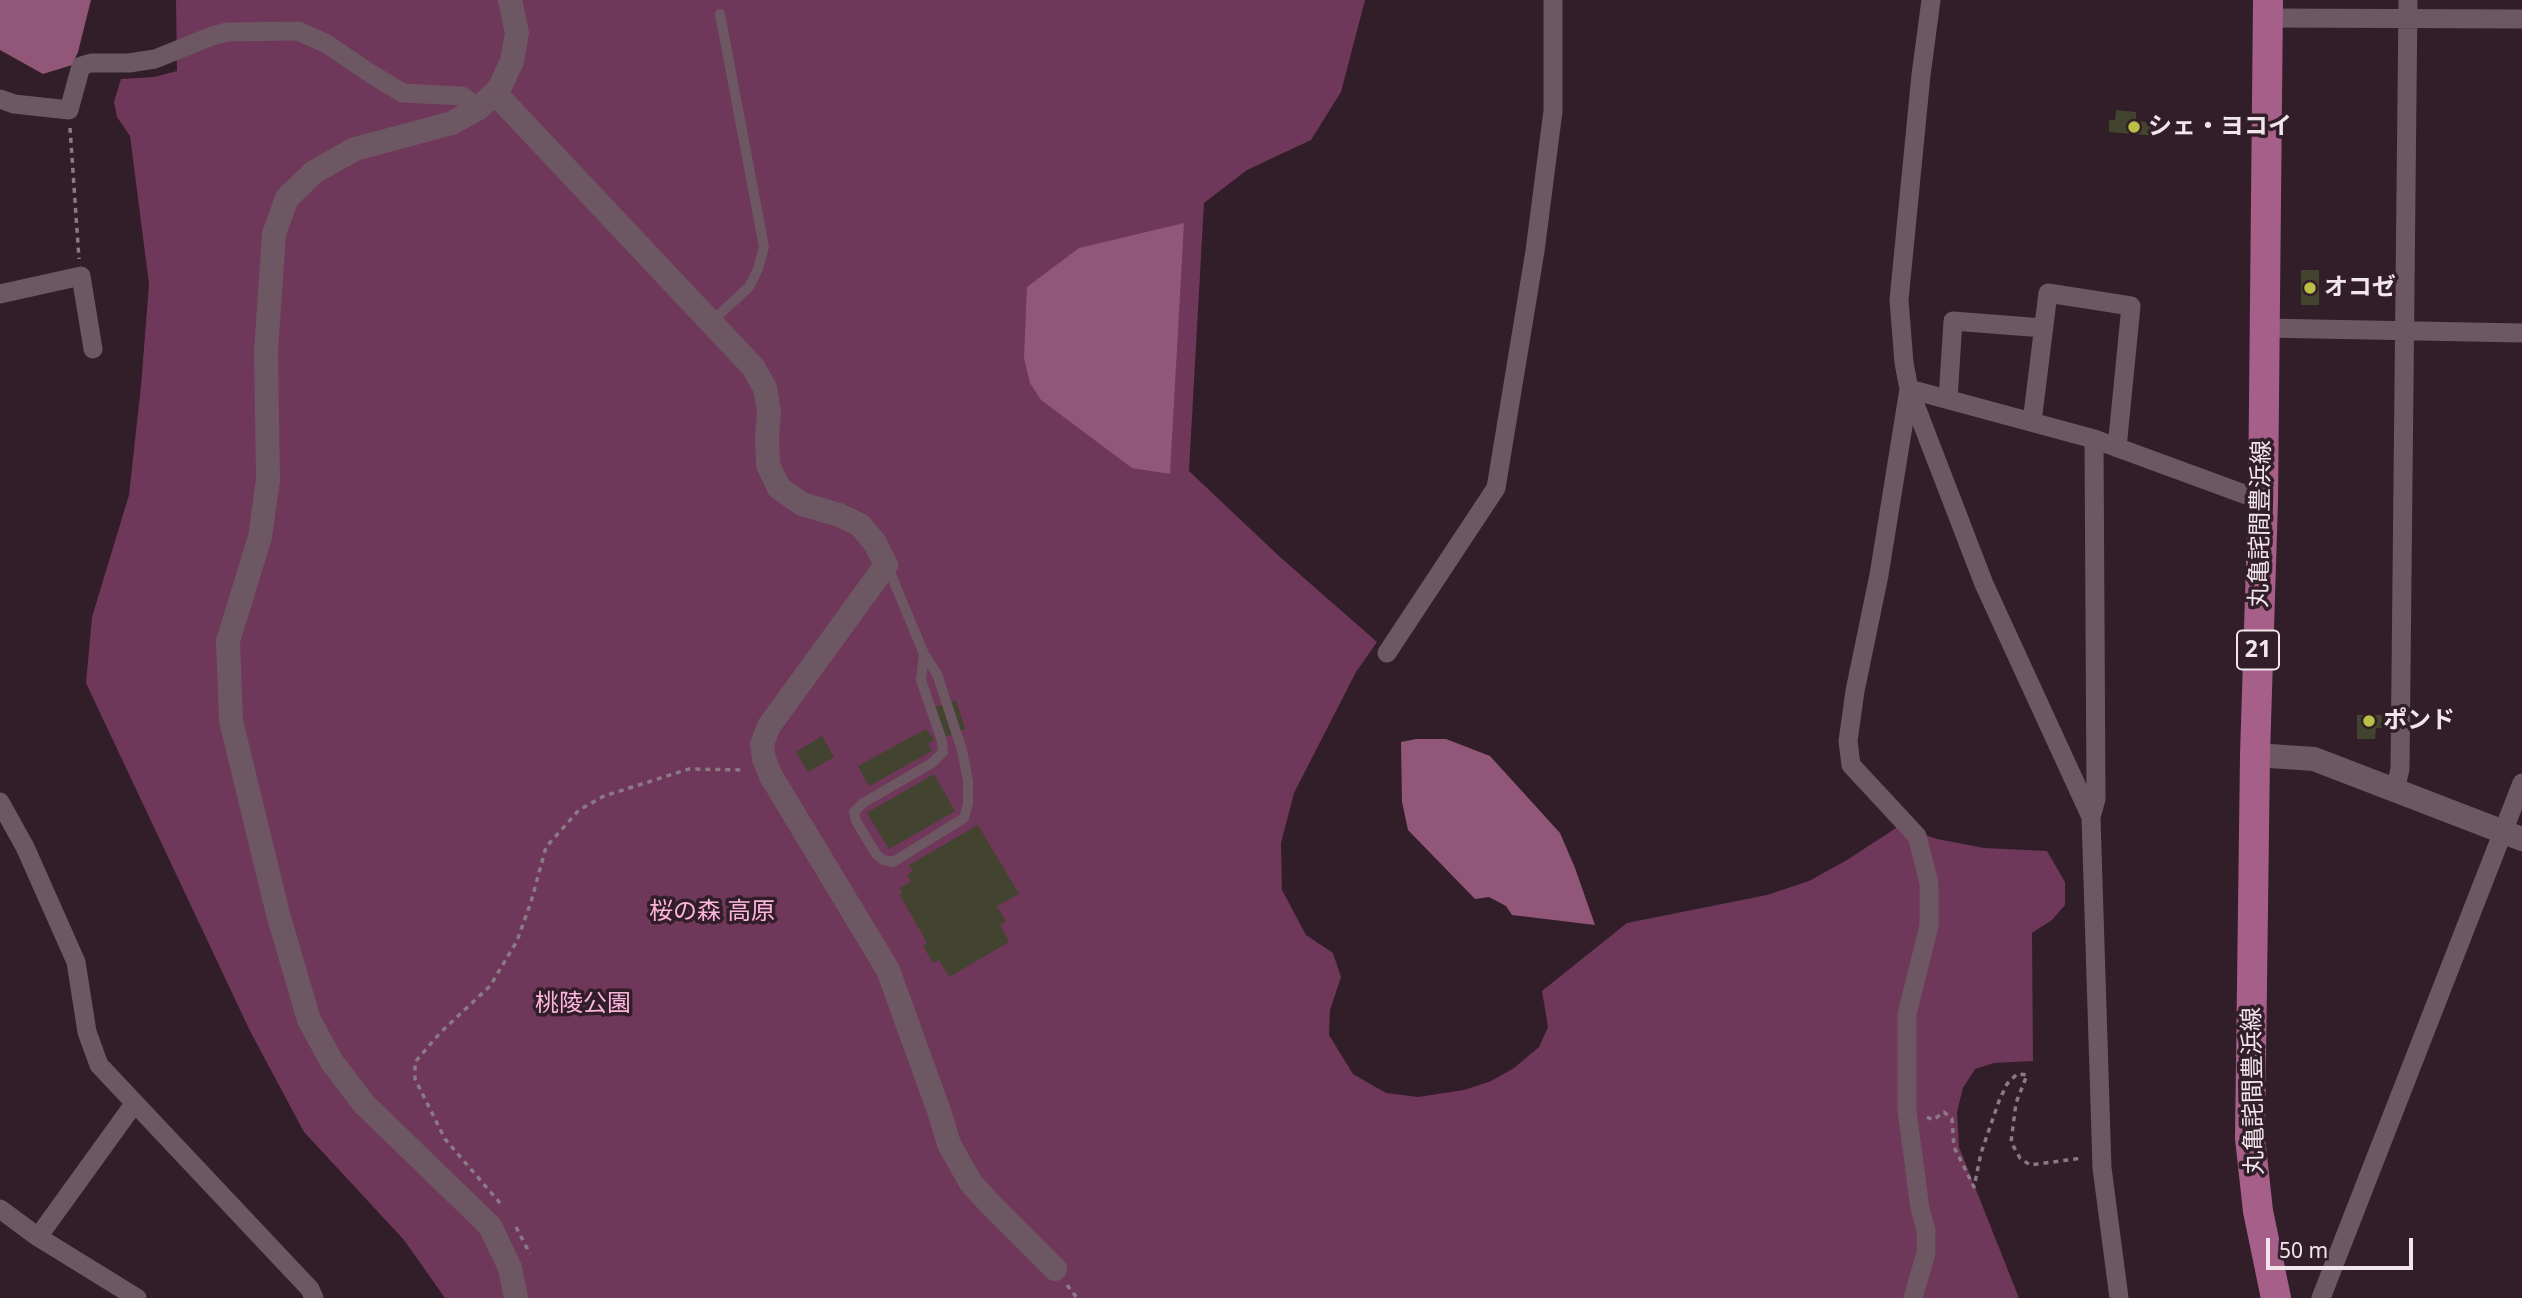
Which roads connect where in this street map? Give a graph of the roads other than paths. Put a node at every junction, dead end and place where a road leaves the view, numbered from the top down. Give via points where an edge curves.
1 (510, 0) edge
2 (1553, 0) edge
3 (1931, 0) edge
4 (2268, 9) edge
5 (2408, 9) edge
6 (720, 14) dead end
7 (2522, 19) edge
8 (0, 99) edge
9 (487, 101) junction
10 (0, 294) edge
11 (711, 322) junction
12 (2043, 328) junction
13 (2265, 328) junction
14 (2405, 331) junction
15 (2522, 333) edge
16 (93, 349) dead end
17 (1909, 388) junction
18 (1948, 399) junction
19 (2032, 422) junction
20 (2094, 439) junction
21 (2117, 448) junction
22 (2263, 501) junction
23 (887, 565) junction
24 (1387, 653) dead end
25 (924, 654) junction
26 (2255, 755) junction
27 (2522, 783) edge
28 (2395, 791) junction
29 (0, 802) edge
30 (2091, 817) junction
31 (2512, 835) edge
32 (134, 1104) junction
33 (0, 1209) edge
34 (38, 1237) junction
35 (1055, 1269) dead end
36 (138, 1298) edge
37 (314, 1298) edge
38 (516, 1298) edge
39 (1913, 1298) edge
40 (2119, 1298) edge
41 (2276, 1298) edge
42 (2321, 1298) edge

1 - 9 street via 517,33 512,61
2 - 24 street via 1553,111 1496,488
3 - 17 street via 1899,300
4 - 5 street
4 - 13 main road, 丸亀詫間豊浜線 / 21
5 - 7 street
5 - 14 street
6 - 11 lane via 764,247 749,287
8 - 9 street via 69,110 81,66 155,59 227,32 298,31 327,44 403,93
9 - 11 street
9 - 38 street via 452,123 355,149 314,172 287,198 274,234 267,351 268,480 260,537 228,641 232,721 254,824 309,1020 331,1062 364,1104 490,1226 510,1268
10 - 16 street via 81,275
11 - 23 street via 753,366 765,388 768,465 779,488 802,504 860,525
12 - 18 street via 1953,321
12 - 19 street
12 - 21 street via 2048,293 2131,306
13 - 14 street
13 - 22 main road, 丸亀詫間豊浜線 / 21
14 - 15 street
14 - 28 street via 2400,769
17 - 18 street
17 - 30 street via 1984,584
17 - 39 street via 1849,741 1851,765 1917,836 1929,883 1929,926 1907,1014 1907,1104 1920,1209 1927,1230 1926,1253
18 - 19 street
19 - 20 street
20 - 21 street
20 - 30 street via 2096,799
21 - 22 street
22 - 26 main road, 丸亀詫間豊浜線 / 21
23 - 25 lane
23 - 35 street via 769,726 762,744 764,759 888,970 959,1162 984,1197
25 - 25 lane via 937,674 962,750 968,804 964,818 893,862 876,854 854,812 943,752 921,680
26 - 28 street via 2314,759
26 - 41 main road, 丸亀詫間豊浜線 / 21 via 2250,1138 2258,1210
27 - 31 street
28 - 31 street
29 - 32 street via 26,847 76,962 87,1032 99,1065
30 - 40 street via 2102,1155
31 - 42 street
32 - 34 street
32 - 37 street
33 - 34 street
34 - 36 street

